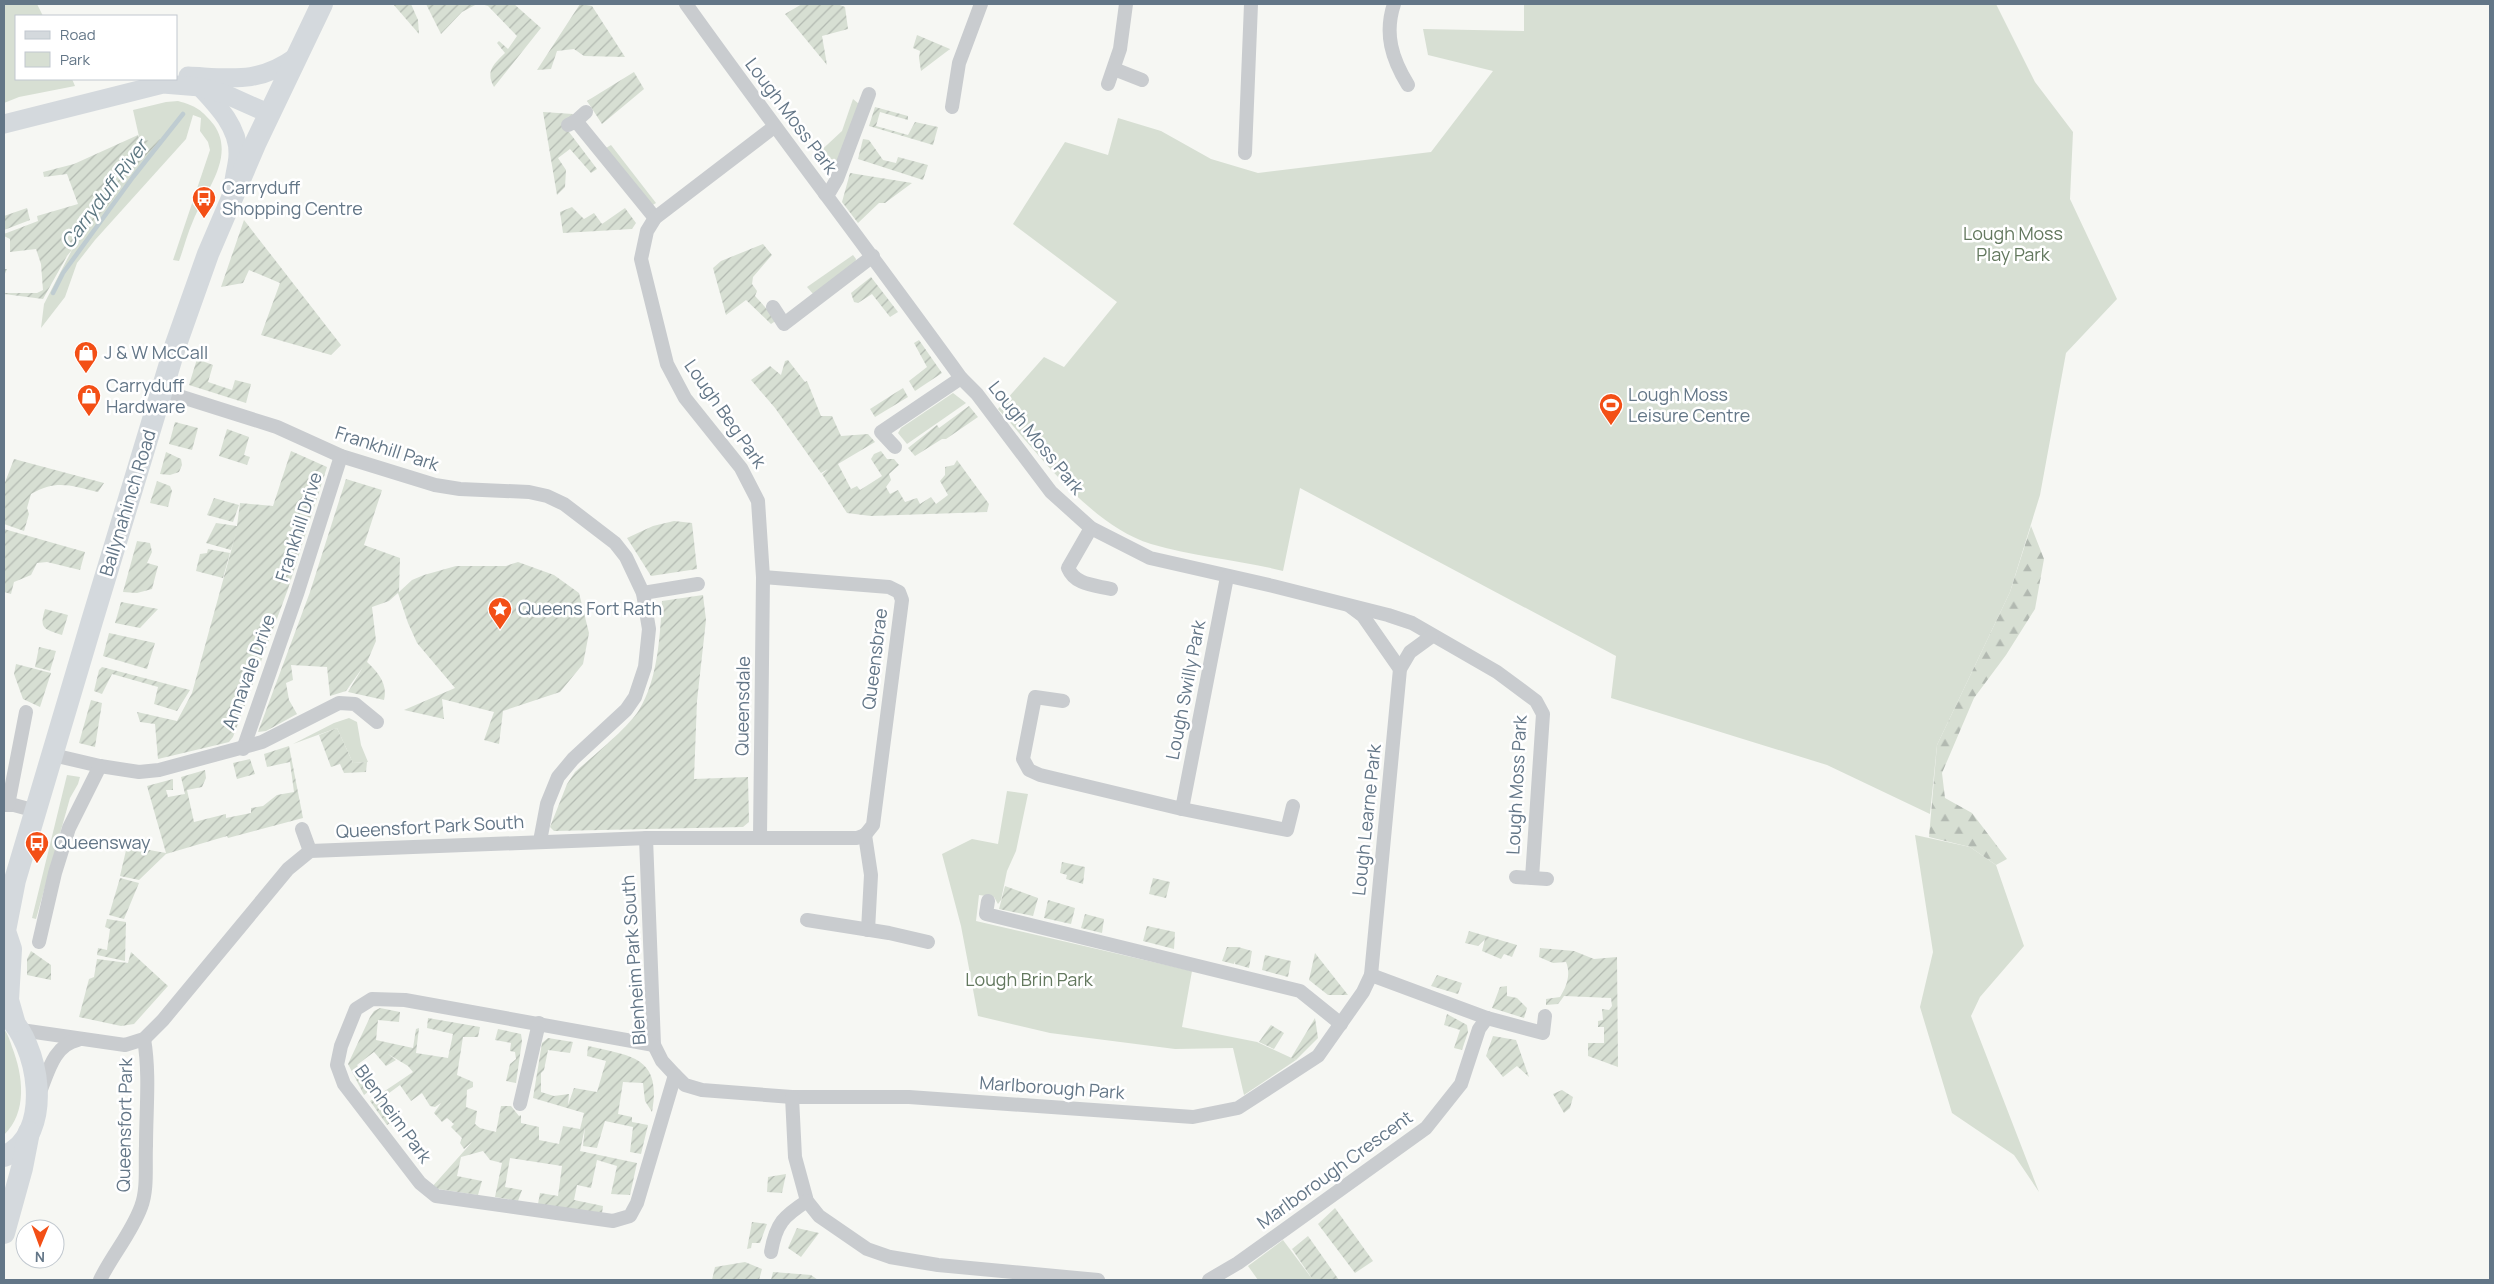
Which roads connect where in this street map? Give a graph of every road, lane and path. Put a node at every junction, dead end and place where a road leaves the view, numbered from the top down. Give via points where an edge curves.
1 (322, 4) edge
2 (686, 4) edge
3 (981, 4) edge
4 (1126, 4) edge
5 (1251, 4) edge
6 (1394, 4) edge
7 (296, 57) junction
8 (1114, 69) junction
9 (178, 79) edge
10 (175, 80) edge
11 (1142, 80) dead end
12 (163, 84) junction
13 (1108, 84) dead end
14 (1408, 85) dead end
15 (200, 87) junction
16 (870, 94) dead end
17 (952, 107) dead end
18 (270, 114) junction
19 (577, 119) dead end
20 (4, 124) edge
21 (774, 126) junction
22 (1245, 153) dead end
23 (825, 194) junction
24 (231, 195) junction
25 (656, 218) junction
26 (873, 256) junction
27 (773, 308) dead end
28 (960, 378) junction
29 (163, 391) junction
30 (895, 447) dead end
31 (340, 456) junction
32 (1091, 528) junction
33 (763, 576) junction
34 (1227, 577) junction
35 (698, 584) dead end
36 (1111, 589) dead end
37 (643, 593) junction
38 (1350, 606) junction
39 (292, 608) joint
40 (1432, 636) junction
41 (1400, 669) junction
42 (1063, 701) dead end
43 (26, 712) dead end
44 (377, 722) dead end
45 (243, 749) junction
46 (53, 755) junction
47 (100, 766) junction
48 (6, 805) edge
49 (1293, 806) dead end
50 (1182, 809) junction
51 (36, 811) junction
52 (302, 829) dead end
53 (760, 836) junction
54 (865, 836) junction
55 (646, 838) junction
56 (540, 841) junction
57 (310, 851) junction
58 (1516, 877) dead end
59 (1532, 878) junction
60 (1547, 879) dead end
61 (988, 901) dead end
62 (807, 920) dead end
63 (868, 930) junction
64 (4, 931) edge
65 (39, 942) dead end
66 (928, 942) dead end
67 (1371, 974) junction
68 (1544, 1016) dead end
69 (1487, 1018) junction
70 (13, 1021) edge
71 (539, 1023) junction
72 (1341, 1024) junction
73 (81, 1039) junction
74 (144, 1039) junction
75 (654, 1044) junction
76 (674, 1075) junction
77 (792, 1097) junction
78 (37, 1098) junction
79 (520, 1104) dead end
80 (29, 1131) junction
81 (4, 1156) edge
82 (808, 1201) junction
83 (4, 1232) edge
84 (771, 1252) dead end
85 (100, 1280) edge
86 (1098, 1280) edge
87 (1209, 1280) edge

1 - 7 highway, Ballynahinch Road
2 - 21 street, Lough Moss Park
3 - 17 street via 959,62
4 - 8 street
5 - 22 street
6 - 14 street via 1389,22 1390,44 1396,65
7 - 9 main road via 262,76 187,76
7 - 18 highway, Ballynahinch Road
8 - 11 street
8 - 13 street
10 - 12 main road
12 - 15 main road
12 - 20 main road
15 - 18 main road
15 - 24 main road via 216,104 235,135 238,153
16 - 23 street via 838,179
18 - 24 highway, Ballynahinch Road
19 - 25 street
21 - 23 street, Lough Moss Park
21 - 25 street, Lough Beg Park
23 - 26 street, Lough Moss Park
24 - 29 highway, Ballynahinch Road via 175,347
25 - 33 street, Lough Beg Park via 647,231 641,259 667,364 686,398 741,468 758,501
26 - 27 street via 784,324
26 - 28 street, Lough Moss Park
28 - 30 street via 881,432
28 - 32 street, Lough Moss Park via 977,394 1051,492
29 - 31 street, Frankhill Park via 277,426
29 - 46 highway, Ballynahinch Road
31 - 37 street, Frankhill Park via 435,486 547,496 564,504 599,530 626,557
31 - 39 street, Frankhill Drive
32 - 34 street, Lough Moss Park via 1150,558
32 - 36 street via 1068,568 1071,577 1079,582
33 - 53 street, Queensdale
33 - 54 street, Queensbrae via 889,588 899,592 902,600 873,825
34 - 38 street, Lough Moss Park
34 - 50 street, Lough Swilly Park
35 - 37 street
37 - 56 street, Frankhill Park via 649,642 635,697 626,710 558,777 547,804
38 - 40 street, Lough Moss Park via 1404,620
38 - 41 street via 1363,616
39 - 45 street, Annavale Drive
40 - 41 street, Lough Learne Park via 1410,652
40 - 59 street, Lough Moss Park via 1496,672 1536,701 1543,714
41 - 67 street, Lough Learne Park
42 - 50 street via 1035,697 1022,759 1029,770
43 - 48 street
44 - 45 street via 355,704 339,703
45 - 47 street via 159,770 139,772
46 - 47 street
46 - 51 highway, Ballynahinch Road
47 - 65 street via 69,828
48 - 51 street
49 - 50 street via 1287,830
51 - 64 highway, Ballynahinch Road via 15,880
52 - 57 street
53 - 54 street, Queensfort Park South
53 - 55 street, Queensfort Park South
54 - 63 street via 871,876
55 - 56 street, Queensfort Park South
55 - 75 street, Blenheim Park South
56 - 57 street, Queensfort Park South
57 - 74 street via 288,869
58 - 59 street
59 - 60 street
61 - 72 street via 986,914 1300,991
62 - 63 street
63 - 66 street
64 - 70 highway, Ballynahinch Road via 11,949 8,1000
67 - 69 street
67 - 72 street, Marlborough Park
68 - 69 street via 1543,1034
69 - 87 street, Marlborough Crescent via 1479,1029 1461,1084 1426,1128 1238,1264
70 - 73 street
70 - 78 highway, Ballynahinch Road via 34,1063
71 - 75 street, Blenheim Park
71 - 76 street, Blenheim Park via 405,1000 372,999 356,1009 337,1065 349,1090 420,1184 436,1196 613,1221 630,1216 637,1203
71 - 79 street
72 - 77 street, Marlborough Park via 1318,1056 1246,1103 1238,1108 1193,1117 909,1097
73 - 74 street via 125,1045
73 - 78 street via 70,1042 56,1054
74 - 85 street, Queensfort Park via 147,1061 142,1204 132,1230
75 - 76 street, Blenheim Park South
76 - 77 street, Marlborough Park via 685,1085 702,1090
77 - 82 street via 794,1157
78 - 80 highway, Ballynahinch Road
80 - 81 highway via 19,1146
80 - 83 highway, Ballynahinch Road
82 - 84 street via 786,1215 774,1236
82 - 86 street via 819,1216 867,1249 890,1257 938,1265

